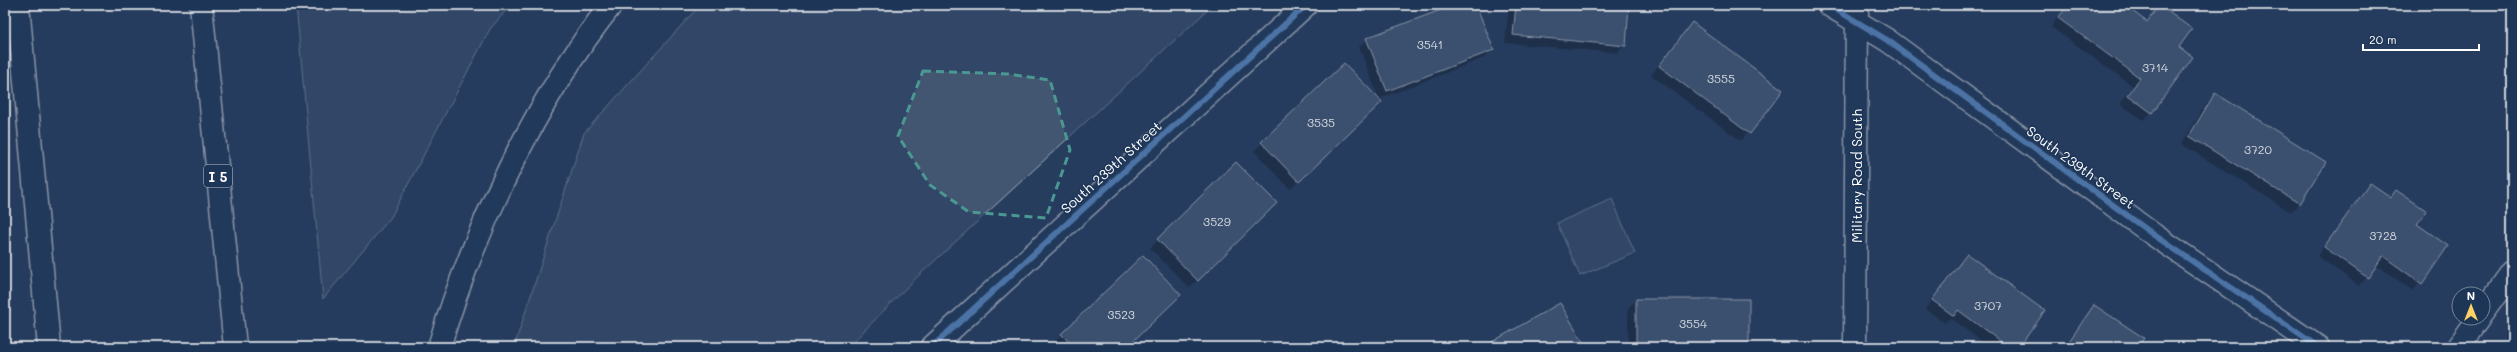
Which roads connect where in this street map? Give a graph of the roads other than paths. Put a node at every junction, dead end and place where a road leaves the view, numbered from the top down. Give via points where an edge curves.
1 (18, 5) edge
2 (201, 5) edge
3 (611, 5) edge
4 (1306, 5) edge
5 (1829, 5) edge
6 (1857, 14) edge
7 (2512, 272) edge
8 (2491, 301) edge
9 (2473, 326) edge
10 (49, 347) edge
11 (235, 347) edge
12 (439, 347) edge
13 (932, 347) edge
14 (1855, 347) edge
15 (2318, 347) edge
16 (2458, 347) edge

1 - 10 main road
2 - 11 main road, I 5
3 - 12 main road via 565,68 526,135 478,241
4 - 13 main road, South 239th Street
5 - 6 main road, South 239th Street
6 - 14 main road, Military Road South
6 - 15 main road, South 239th Street via 1887,40 2154,236
7 - 8 main road
9 - 16 main road

